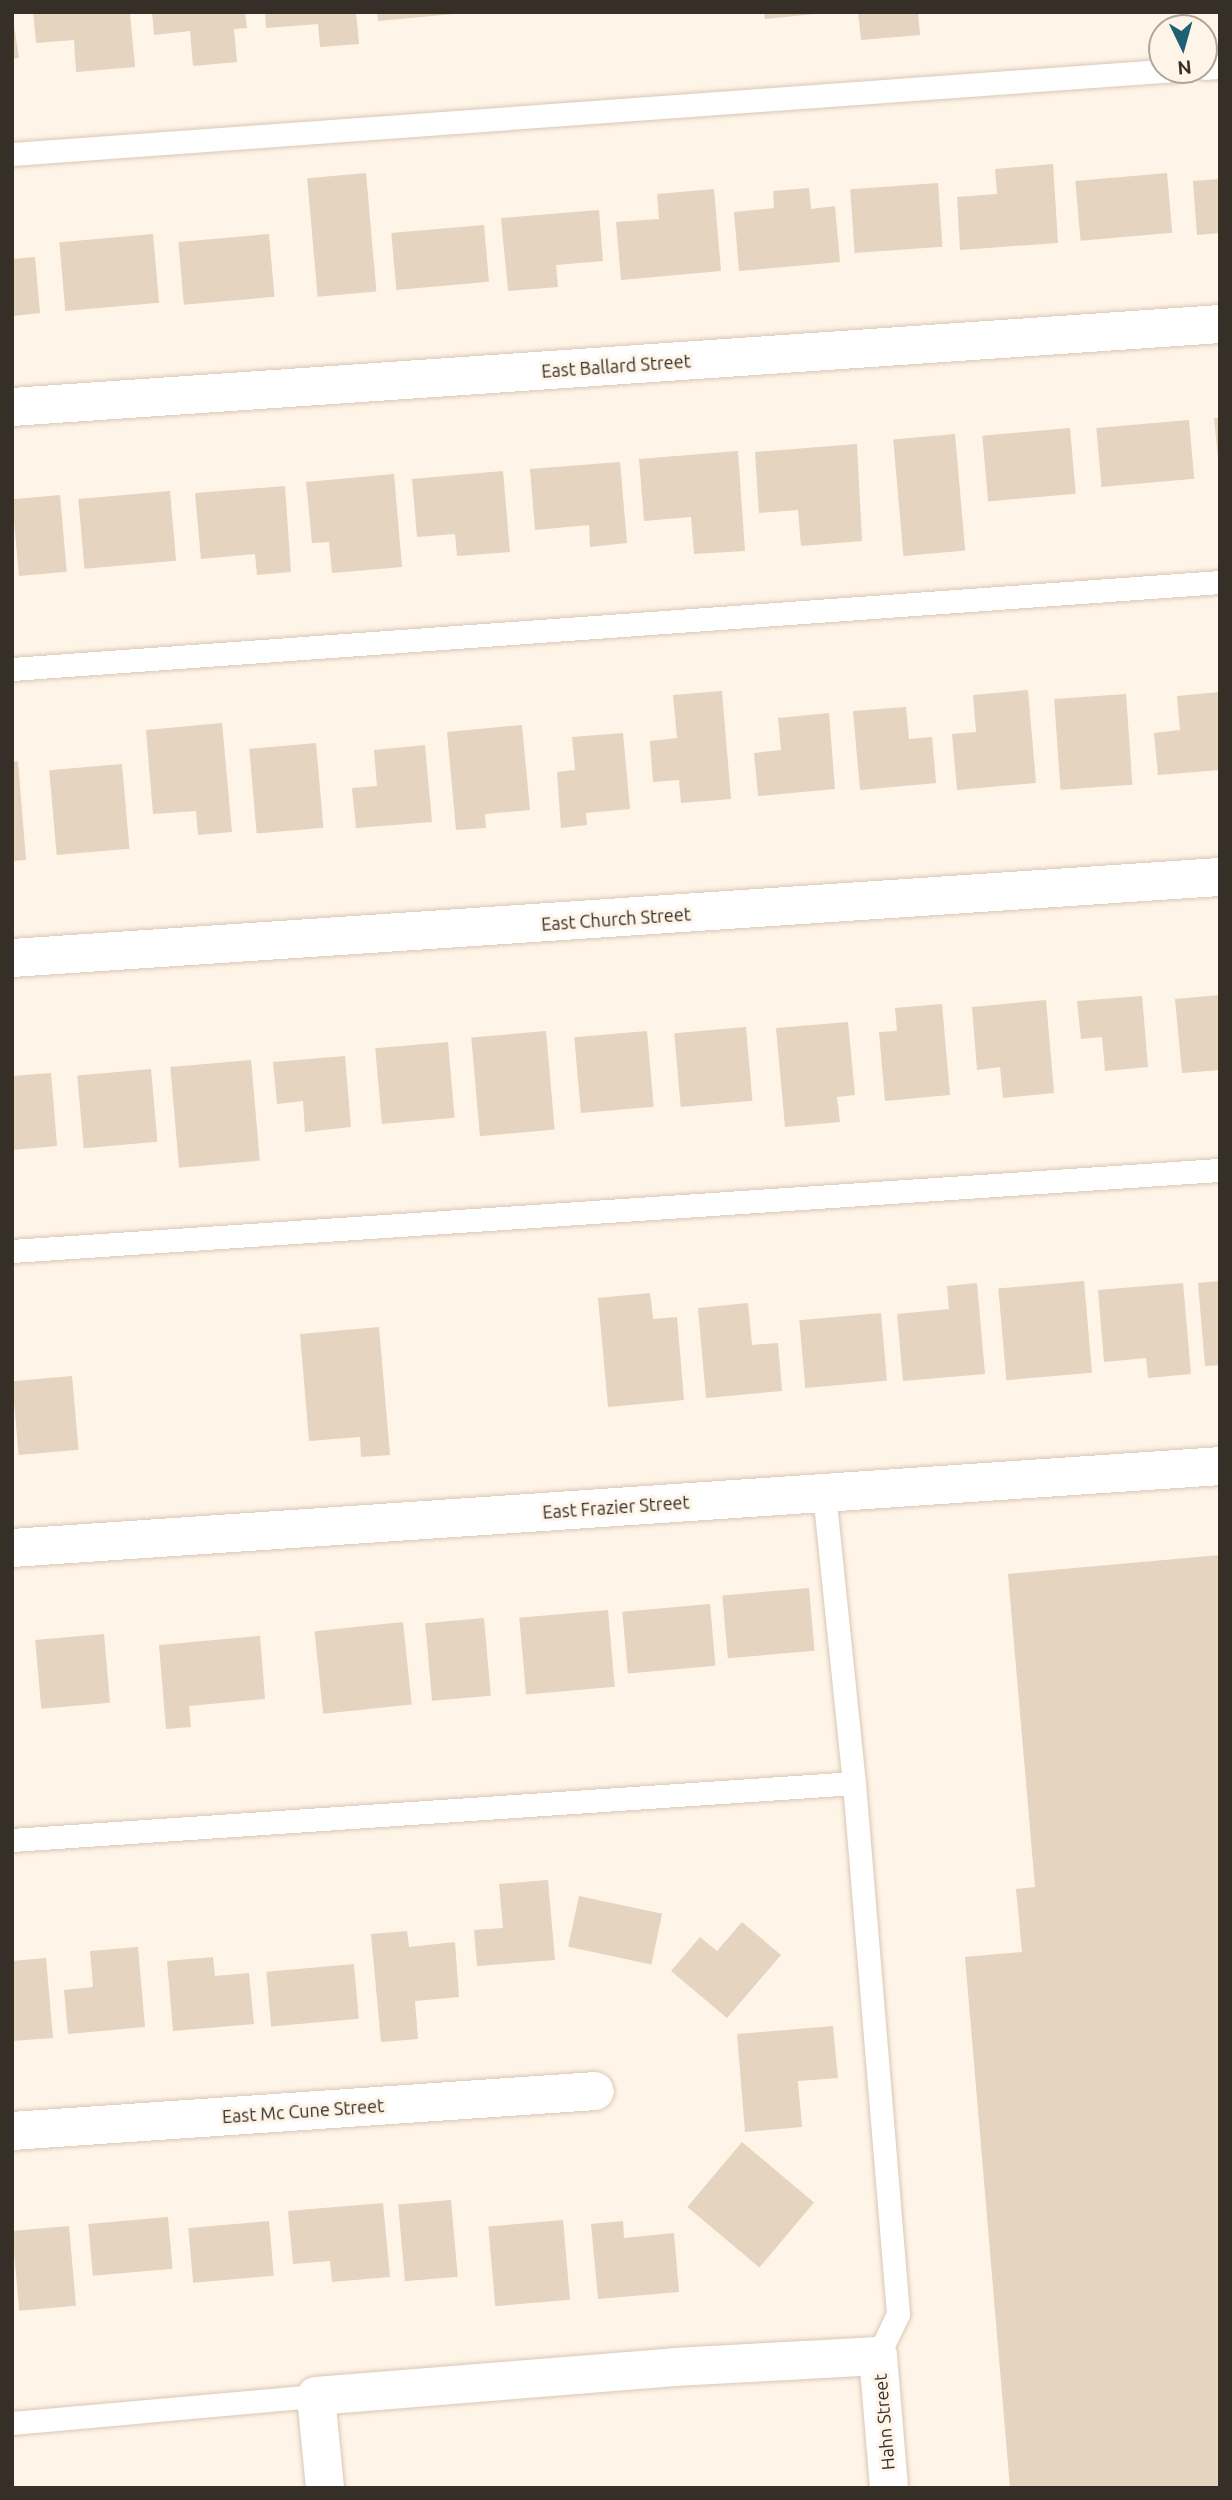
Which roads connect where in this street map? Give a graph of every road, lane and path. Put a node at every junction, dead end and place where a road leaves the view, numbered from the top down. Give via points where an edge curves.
1 (1148, 72) edge
2 (12, 154) edge
3 (1220, 324) edge
4 (12, 407) edge
5 (1220, 582) edge
6 (12, 669) edge
7 (1220, 877) edge
8 (12, 958) edge
9 (1220, 1170) edge
10 (12, 1251) edge
11 (1220, 1466) edge
12 (824, 1493) junction
13 (12, 1548) edge
14 (854, 1783) junction
15 (12, 1840) edge
16 (595, 2091) dead end
17 (12, 2131) edge
18 (878, 2356) junction
19 (317, 2396) junction
20 (12, 2423) edge
21 (324, 2488) edge
22 (889, 2488) edge

1 - 2 lane
3 - 4 street, East Ballard Street
5 - 6 lane
7 - 8 street, East Church Street
9 - 10 lane
11 - 12 street, East Frazier Street
12 - 13 street, East Frazier Street
12 - 14 lane
14 - 15 lane
14 - 18 lane via 898,2314
16 - 17 street, East Mc Cune Street
18 - 19 street
18 - 22 street, Hahn Street
19 - 20 lane
19 - 21 street

